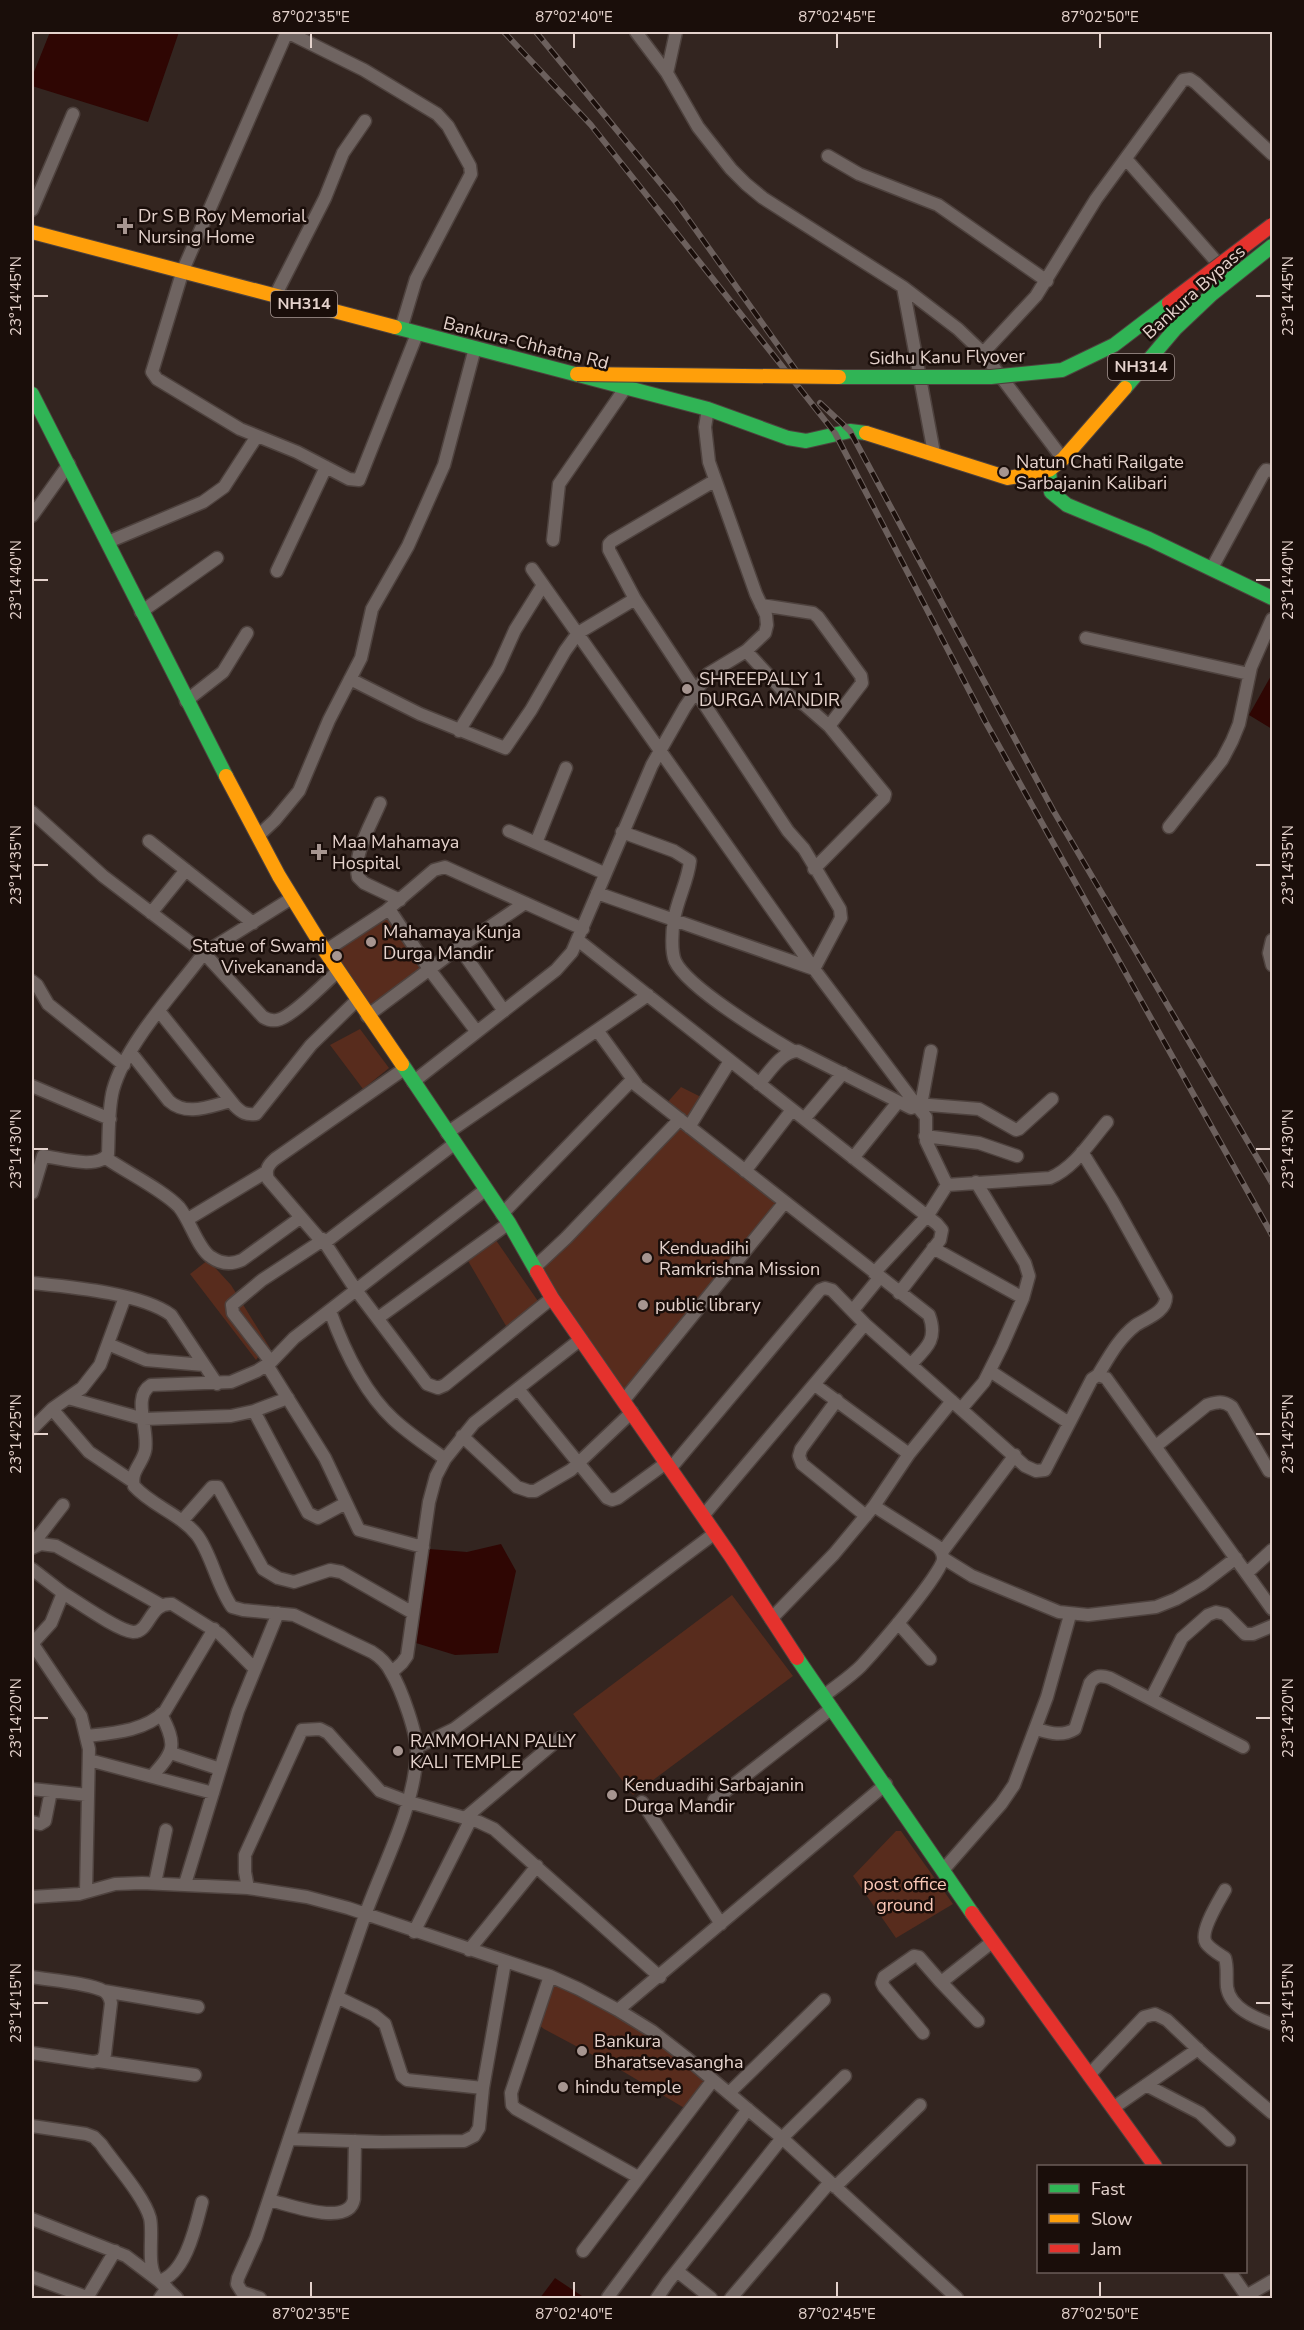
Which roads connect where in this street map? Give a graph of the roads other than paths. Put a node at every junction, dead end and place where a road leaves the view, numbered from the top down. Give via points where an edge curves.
1 (287, 32) edge
2 (636, 32) edge
3 (676, 32) edge
4 (667, 73) junction
5 (73, 114) dead end
6 (365, 121) dead end
7 (1272, 154) edge
8 (828, 156) dead end
9 (1126, 159) junction
10 (32, 210) edge
11 (1272, 225) edge
12 (32, 232) edge
13 (1272, 246) edge
14 (183, 270) junction
15 (1232, 279) junction
16 (1047, 281) junction
17 (903, 287) junction
18 (275, 296) junction
19 (401, 329) junction
20 (417, 334) junction
21 (475, 348) junction
22 (983, 353) junction
23 (577, 374) junction
24 (626, 387) junction
25 (32, 394) edge
26 (708, 409) junction
27 (257, 436) junction
28 (934, 453) junction
29 (1063, 459) junction
30 (69, 464) junction
31 (326, 467) junction
32 (1049, 470) junction
33 (1272, 471) edge
34 (1008, 478) joint
35 (714, 481) junction
36 (32, 516) edge
37 (553, 540) dead end
38 (108, 542) junction
39 (217, 558) dead end
40 (532, 568) dead end
41 (1212, 568) junction
42 (277, 571) dead end
43 (543, 585) junction
44 (1272, 598) edge
45 (635, 599) junction
46 (761, 605) junction
47 (141, 612) junction
48 (1272, 619) edge
49 (247, 633) dead end
50 (578, 633) junction
51 (1086, 638) dead end
52 (746, 651) junction
53 (1249, 674) junction
54 (350, 679) junction
55 (696, 689) junction
56 (186, 701) junction
57 (829, 726) junction
58 (459, 731) junction
59 (659, 750) junction
60 (566, 768) dead end
61 (380, 804) dead end
62 (32, 812) edge
63 (1169, 827) dead end
64 (509, 831) dead end
65 (622, 832) junction
66 (258, 836) junction
67 (149, 841) dead end
68 (536, 843) junction
69 (814, 869) junction
70 (186, 870) junction
71 (604, 873) junction
72 (597, 893) junction
73 (292, 898) junction
74 (400, 900) junction
75 (525, 903) junction
76 (389, 909) junction
77 (151, 913) junction
78 (674, 920) junction
79 (253, 923) junction
80 (581, 935) junction
81 (1272, 940) edge
82 (459, 947) junction
83 (325, 951) junction
84 (204, 953) junction
85 (1272, 965) edge
86 (429, 969) junction
87 (814, 969) junction
88 (338, 971) junction
89 (32, 981) edge
90 (648, 995) junction
91 (357, 1000) junction
92 (159, 1011) junction
93 (504, 1011) junction
94 (367, 1016) junction
95 (597, 1030) junction
96 (477, 1032) junction
97 (793, 1051) junction
98 (931, 1051) dead end
99 (131, 1053) junction
100 (730, 1061) junction
101 (124, 1065) junction
102 (404, 1069) junction
103 (843, 1073) junction
104 (413, 1082) junction
105 (759, 1084) junction
106 (32, 1086) edge
107 (637, 1086) junction
108 (1052, 1099) dead end
109 (231, 1101) junction
110 (898, 1102) junction
111 (918, 1105) junction
112 (792, 1110) junction
113 (110, 1119) junction
114 (804, 1119) junction
115 (1107, 1122) dead end
116 (684, 1123) junction
117 (925, 1136) junction
118 (450, 1138) junction
119 (1082, 1152) junction
120 (37, 1155) edge
121 (1017, 1156) dead end
122 (106, 1158) junction
123 (853, 1158) junction
124 (745, 1171) junction
125 (266, 1172) junction
126 (975, 1182) junction
127 (948, 1185) junction
128 (485, 1190) junction
129 (32, 1193) edge
130 (784, 1202) junction
131 (928, 1215) junction
132 (300, 1218) junction
133 (188, 1219) junction
134 (506, 1219) junction
135 (323, 1240) junction
136 (933, 1248) junction
137 (535, 1267) junction
138 (877, 1275) junction
139 (32, 1283) edge
140 (357, 1290) junction
141 (899, 1293) junction
142 (125, 1297) junction
143 (552, 1298) junction
144 (1023, 1298) junction
145 (853, 1310) junction
146 (330, 1311) junction
147 (378, 1318) junction
148 (865, 1324) junction
149 (581, 1339) junction
150 (108, 1344) junction
151 (269, 1363) junction
152 (911, 1364) junction
153 (204, 1365) junction
154 (990, 1371) junction
155 (1098, 1376) junction
156 (217, 1384) junction
157 (815, 1385) junction
158 (518, 1389) junction
159 (68, 1398) junction
160 (288, 1398) junction
161 (624, 1400) junction
162 (837, 1400) junction
163 (957, 1405) junction
164 (52, 1409) junction
165 (254, 1411) junction
166 (632, 1412) junction
167 (144, 1419) junction
168 (1069, 1423) junction
169 (32, 1429) edge
170 (462, 1436) junction
171 (1156, 1446) junction
172 (909, 1454) junction
173 (1014, 1455) junction
174 (446, 1459) junction
175 (579, 1463) junction
176 (668, 1466) junction
177 (1269, 1471) dead end
178 (132, 1480) junction
179 (346, 1503) junction
180 (63, 1505) dead end
181 (870, 1511) junction
182 (703, 1516) junction
183 (182, 1521) junction
184 (715, 1533) junction
185 (32, 1547) edge
186 (423, 1547) junction
187 (1272, 1550) edge
188 (942, 1555) junction
189 (1236, 1558) junction
190 (32, 1570) edge
191 (1247, 1573) junction
192 (63, 1593) junction
193 (161, 1605) junction
194 (1272, 1609) edge
195 (278, 1613) junction
196 (413, 1613) junction
197 (1070, 1614) junction
198 (771, 1619) junction
199 (898, 1623) junction
200 (1272, 1626) edge
201 (214, 1629) junction
202 (32, 1643) edge
203 (930, 1659) dead end
204 (255, 1669) junction
205 (392, 1672) junction
206 (1151, 1699) junction
207 (828, 1702) junction
208 (161, 1714) junction
209 (1036, 1729) junction
210 (86, 1736) junction
211 (560, 1738) dead end
212 (417, 1747) junction
213 (1243, 1747) dead end
214 (171, 1753) junction
215 (89, 1760) junction
216 (220, 1769) junction
217 (152, 1776) junction
218 (886, 1784) junction
219 (32, 1789) edge
220 (51, 1791) junction
221 (213, 1793) junction
222 (88, 1795) junction
223 (714, 1800) dead end
224 (409, 1802) junction
225 (642, 1802) dead end
226 (468, 1819) junction
227 (32, 1822) edge
228 (166, 1830) dead end
229 (537, 1866) junction
230 (944, 1869) junction
231 (155, 1883) junction
232 (185, 1884) junction
233 (248, 1888) junction
234 (1225, 1890) dead end
235 (86, 1892) junction
236 (32, 1897) edge
237 (365, 1916) junction
238 (721, 1924) junction
239 (414, 1932) junction
240 (992, 1942) junction
241 (469, 1950) junction
242 (506, 1962) junction
243 (550, 1976) junction
244 (32, 1977) edge
245 (660, 1977) junction
246 (939, 1980) junction
247 (104, 1991) junction
248 (337, 1997) junction
249 (824, 2000) dead end
250 (198, 2007) dead end
251 (618, 2010) junction
252 (978, 2020) dead end
253 (1272, 2024) edge
254 (923, 2033) dead end
255 (1198, 2049) junction
256 (32, 2053) edge
257 (98, 2061) junction
258 (195, 2075) dead end
259 (1089, 2075) junction
260 (845, 2076) dead end
261 (713, 2080) junction
262 (1146, 2085) junction
263 (483, 2088) junction
264 (729, 2093) junction
265 (920, 2105) dead end
266 (1270, 2106) edge
267 (1113, 2108) junction
268 (748, 2109) junction
269 (32, 2126) edge
270 (782, 2138) junction
271 (289, 2139) junction
272 (1229, 2140) dead end
273 (355, 2141) junction
274 (1154, 2165) edge
275 (638, 2177) junction
276 (832, 2184) junction
277 (269, 2200) junction
278 (202, 2202) dead end
279 (32, 2219) edge
280 (115, 2251) junction
281 (583, 2251) dead end
282 (677, 2271) junction
283 (1231, 2273) edge
284 (32, 2277) edge
285 (1272, 2281) edge
286 (162, 2289) edge
287 (608, 2297) edge
288 (1247, 2297) edge
289 (88, 2298) edge
290 (177, 2298) edge
291 (261, 2298) edge
292 (657, 2298) edge
293 (711, 2298) edge
294 (731, 2298) edge
295 (957, 2298) edge

1 - 14 street
1 - 19 street via 364,70 437,114 470,166 471,174 416,279
2 - 4 street
3 - 4 street
4 - 17 street via 698,127 746,184
5 - 10 street
6 - 18 street via 343,153 325,198
7 - 9 street via 1190,79 1178,85
8 - 16 street via 859,174 938,205
9 - 15 street
9 - 16 street via 1096,199
11 - 23 main road, Sidhu Kanu Flyover, bridge via 1114,345 1062,370 991,377
12 - 14 main road, Bankura-Chhatna Rd / NH314
13 - 15 main road, Bankura Bypass / NH314
14 - 18 main road, Bankura-Chhatna Rd / NH314
14 - 27 street via 152,368 154,376
15 - 29 main road, Bankura Bypass / NH314 via 1175,329
16 - 22 street
17 - 22 street
17 - 28 street
18 - 19 main road, Bankura-Chhatna Rd / NH314
19 - 20 main road, Bankura-Chhatna Rd / NH314
20 - 21 main road, Bankura-Chhatna Rd / NH314
20 - 31 street via 361,477 355,481
21 - 23 main road, Bankura-Chhatna Rd / NH314
21 - 54 street via 441,474 408,546 372,609 361,658
22 - 29 street
23 - 24 main road, Bankura-Chhatna Rd / NH314
24 - 26 main road, Bankura-Chhatna Rd / NH314
24 - 37 street via 560,484
25 - 30 main road
26 - 28 main road, Bankura-Chhatna Rd / NH314 via 788,438 806,441 850,431 870,432
26 - 35 street via 706,443
27 - 31 street
27 - 38 street via 217,494
28 - 34 main road, Bankura-Chhatna Rd / NH314
29 - 32 main road, Bankura Bypass / NH314
30 - 36 street
30 - 38 main road
31 - 42 street
32 - 34 main road, Bankura Bypass / NH314
32 - 41 main road via 1051,492 1067,505
33 - 41 street via 1263,474
35 - 45 street via 609,544
35 - 46 street
38 - 47 main road
39 - 47 street
40 - 43 street
41 - 44 main road
43 - 50 street
43 - 58 street
45 - 50 street
45 - 55 street
46 - 52 street via 767,620 765,633
46 - 57 street via 813,613 861,676 862,683
47 - 56 main road
48 - 53 street
49 - 56 street via 215,681
50 - 58 street via 507,747
50 - 59 street
51 - 53 street
52 - 55 street via 708,674
52 - 57 street via 785,693
53 - 63 street via 1232,741 1222,760
54 - 58 street
54 - 66 street via 298,791
55 - 59 street
55 - 69 street
56 - 66 main road
57 - 69 street via 885,795
59 - 65 street
59 - 87 street
60 - 68 street
61 - 74 street via 360,851 358,877
62 - 77 street
64 - 68 street
65 - 71 street
65 - 78 street via 690,861
66 - 73 main road
67 - 70 street
68 - 71 street
69 - 87 street via 842,914
70 - 77 street
70 - 79 street
71 - 72 street
72 - 78 street
72 - 80 street
73 - 79 street
73 - 83 main road
74 - 75 street via 444,867
74 - 76 street
75 - 80 street
75 - 82 street
76 - 83 street
76 - 86 street
77 - 84 street
78 - 87 street
78 - 97 street via 674,957 681,970 747,1023
79 - 84 street
80 - 90 street
80 - 93 street via 556,970
81 - 85 street
82 - 86 street
82 - 93 street
83 - 88 main road
84 - 88 street via 269,1020 284,1018
84 - 92 street
86 - 94 street
86 - 96 street
87 - 111 street
88 - 91 main road
89 - 101 street via 48,1004
90 - 95 street
90 - 100 street
91 - 94 main road
91 - 109 street via 311,1045 256,1114 243,1113
92 - 99 street
92 - 109 street
93 - 96 street
94 - 102 main road
95 - 107 street
95 - 118 street
96 - 104 street
97 - 103 street via 803,1052
97 - 105 street
98 - 111 street
99 - 101 street
99 - 109 street via 176,1108 197,1109
100 - 105 street
100 - 116 street
101 - 113 street via 112,1094
102 - 104 main road
102 - 125 street via 285,1152 269,1164
103 - 110 street
103 - 114 street
104 - 118 main road
105 - 112 street
106 - 113 street
107 - 116 street
107 - 134 street via 631,1081
108 - 111 street via 1016,1130 979,1109
110 - 111 street via 911,1108
110 - 123 street
111 - 117 street via 927,1121
112 - 114 street
112 - 124 street
113 - 122 street
114 - 123 street
115 - 119 street
116 - 124 street
116 - 137 street
117 - 121 street via 979,1143
117 - 127 street
118 - 128 main road
118 - 135 street via 331,1239
119 - 126 street via 1060,1174 1050,1178
119 - 155 street via 1166,1297 1162,1309 1117,1342
120 - 122 street via 95,1163
120 - 129 street
122 - 133 street via 170,1200
123 - 131 street
124 - 130 street
125 - 132 street via 274,1188
125 - 133 street
126 - 127 street
126 - 144 street via 1025,1263 1029,1276
127 - 131 street
128 - 134 main road
128 - 140 street
130 - 138 street
130 - 161 street
131 - 136 street via 942,1230
131 - 138 street
132 - 133 street via 242,1260 229,1263 209,1256
132 - 135 street
134 - 137 main road
134 - 147 street
135 - 140 street
135 - 151 street via 232,1305 232,1313
136 - 141 street
136 - 144 street
137 - 143 main road
138 - 141 street
138 - 145 street
139 - 142 street
140 - 146 street
140 - 147 street
141 - 152 street via 928,1315 933,1331 929,1344
142 - 150 street
142 - 153 street via 156,1305 171,1315
143 - 147 street via 438,1388 427,1384
143 - 149 main road
144 - 154 street
145 - 148 street
145 - 176 street via 832,1290 825,1288 816,1294
146 - 151 street
146 - 174 street via 352,1363 385,1410
148 - 152 street
148 - 157 street
149 - 158 street
149 - 161 main road
150 - 153 street via 140,1358
150 - 159 street via 100,1365 82,1388
151 - 156 street via 231,1382
151 - 160 street
152 - 163 street
153 - 156 street
154 - 163 street via 978,1392
154 - 168 street
155 - 168 street via 1092,1379
155 - 171 street via 1106,1378
156 - 167 street via 151,1385 142,1396
157 - 162 street
157 - 182 street
158 - 170 street
158 - 175 street
159 - 164 street
159 - 167 street
160 - 165 street
160 - 179 street via 325,1458
161 - 166 main road
162 - 172 street
162 - 181 street via 801,1449 799,1459
163 - 172 street
163 - 173 street
164 - 169 street
164 - 178 street via 89,1452
165 - 167 street via 224,1417
165 - 179 street via 308,1513 318,1518
166 - 175 street
166 - 176 main road
167 - 178 street via 145,1450
168 - 173 street via 1045,1470 1025,1466
170 - 174 street
170 - 175 street via 517,1487 529,1491 539,1490
171 - 177 street via 1207,1405 1225,1402 1232,1407
171 - 189 street
172 - 181 street
173 - 188 street
174 - 186 street via 436,1476 429,1502
175 - 176 street via 602,1494 612,1500
176 - 182 main road
178 - 183 street via 150,1501
179 - 186 street via 359,1530
180 - 185 street
181 - 188 street via 937,1546
181 - 198 street
182 - 184 main road
183 - 195 street via 198,1537 232,1607
183 - 196 street via 212,1488 218,1487 263,1569 294,1582 330,1570 341,1572
184 - 198 main road
184 - 212 street via 459,1725
185 - 193 street via 56,1546
186 - 196 street
187 - 191 street
188 - 197 street via 972,1576
188 - 199 street via 938,1571
189 - 191 street
189 - 197 street via 1202,1584 1156,1606
190 - 192 street
191 - 194 street
192 - 193 street via 135,1633
192 - 202 street via 51,1623
193 - 201 street via 172,1604
195 - 204 street
195 - 205 street via 304,1618 372,1652
196 - 205 street via 407,1656
197 - 209 street
198 - 207 main road
199 - 203 street
199 - 207 street
200 - 206 street via 1245,1634 1225,1614 1208,1614 1182,1638
201 - 204 street
201 - 208 street
202 - 210 street via 81,1716
204 - 216 street
205 - 212 street
206 - 209 street via 1101,1675 1090,1683 1075,1729 1055,1734
206 - 213 street
207 - 218 main road
207 - 223 street
208 - 210 street via 136,1727
208 - 214 street via 173,1739
209 - 230 street via 1007,1797
210 - 215 street
211 - 226 street
212 - 224 street
214 - 216 street
214 - 217 street
215 - 217 street
215 - 222 street
216 - 221 street
217 - 221 street
218 - 230 main road
218 - 238 street
219 - 220 street
220 - 222 street
220 - 227 street via 45,1821
221 - 232 street
222 - 235 street
224 - 226 street
224 - 233 street via 374,1786 328,1733 320,1729 302,1730 245,1855
224 - 237 street
225 - 238 street
226 - 229 street via 494,1829
226 - 239 street
228 - 231 street
229 - 241 street
229 - 245 street
230 - 240 main road
231 - 232 street
231 - 235 street via 115,1884
232 - 233 street
233 - 237 street via 308,1897
234 - 253 street via 1203,1937 1225,1958 1228,1991 1233,1999 1251,2016
235 - 236 street
237 - 239 street
237 - 248 street
238 - 245 street
239 - 241 street
240 - 246 street via 949,1978
240 - 259 main road
241 - 242 street
242 - 243 street
242 - 263 street
243 - 251 street
243 - 275 street via 511,2093 512,2105
244 - 247 street
245 - 251 street
246 - 252 street
246 - 254 street via 914,1956 882,1980
247 - 250 street
247 - 257 street via 111,2003 105,2054
248 - 263 street via 385,2024 402,2076 416,2082
248 - 271 street
249 - 264 street
251 - 261 street via 652,2031
255 - 259 street via 1167,2020 1149,2014
255 - 262 street
255 - 266 street
256 - 257 street
257 - 258 street
259 - 267 main road
260 - 270 street
261 - 264 street
261 - 275 street
262 - 267 street
262 - 272 street via 1200,2113
263 - 273 street via 479,2128 468,2140
264 - 268 street
265 - 276 street
267 - 274 main road
268 - 270 street
268 - 287 street
269 - 286 street via 86,2134 100,2144 147,2211 152,2269
270 - 276 street
270 - 282 street
271 - 273 street
271 - 277 street
273 - 277 street via 354,2199 348,2211 328,2214
275 - 281 street
276 - 294 street
276 - 295 street
277 - 291 street via 237,2284 242,2292
278 - 286 street via 191,2245
279 - 280 street
280 - 286 street via 126,2256
280 - 289 street
282 - 292 street
282 - 293 street
283 - 288 street
284 - 289 street
285 - 288 street
286 - 290 street

